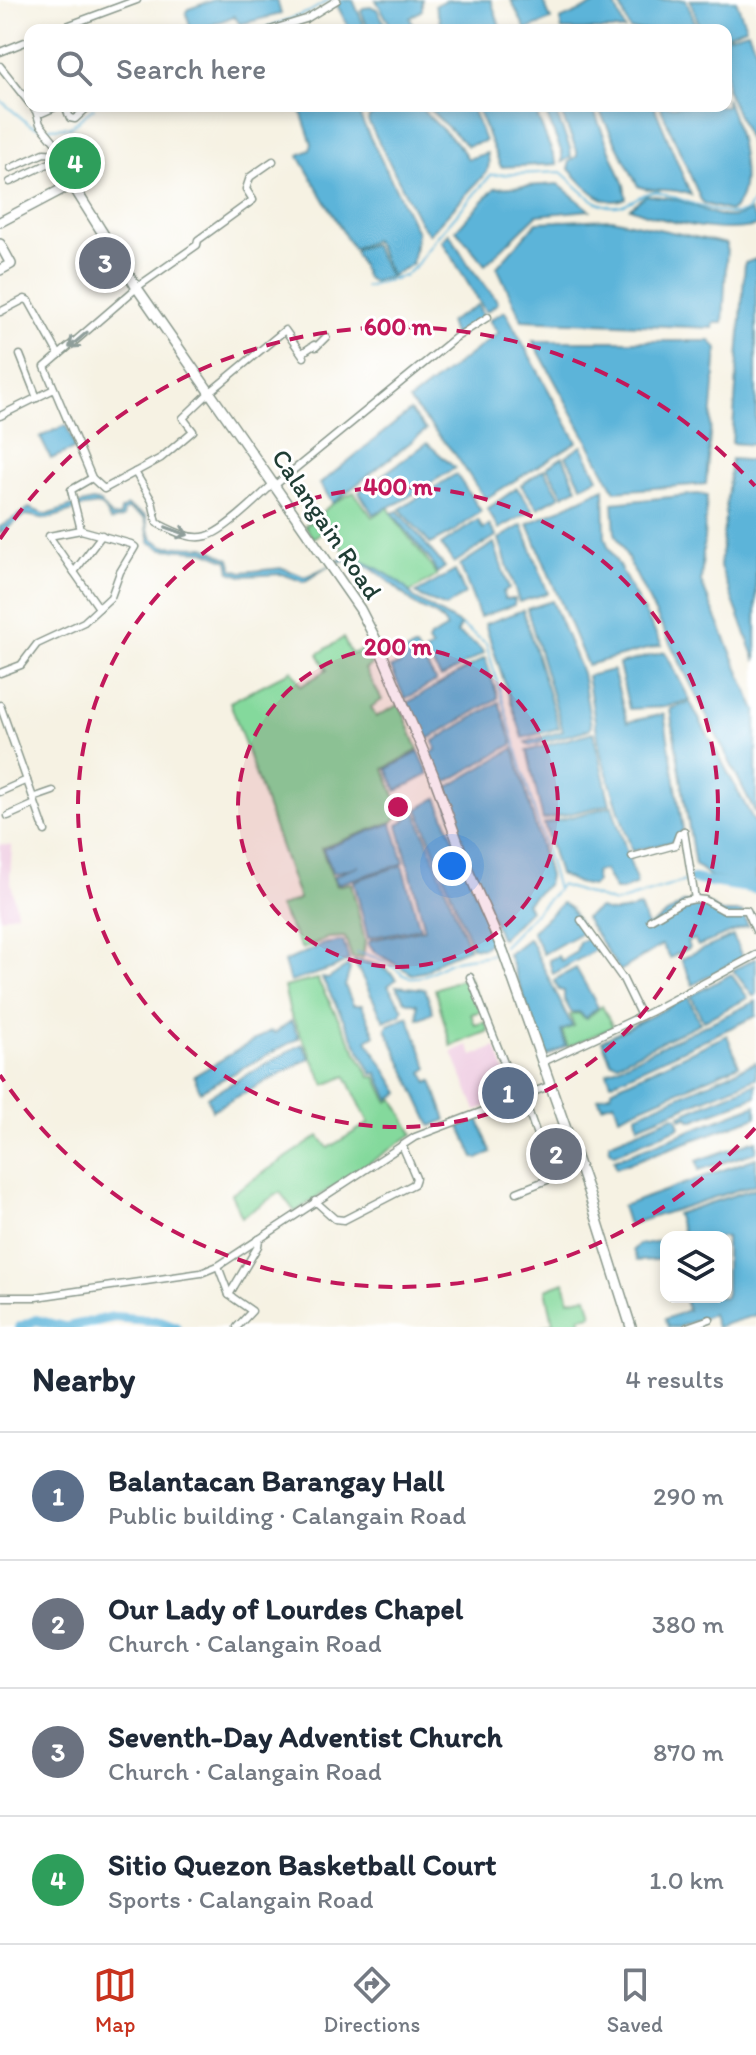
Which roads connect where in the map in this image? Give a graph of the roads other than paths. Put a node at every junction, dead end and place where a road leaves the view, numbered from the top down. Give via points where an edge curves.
1 (137, 0) edge
2 (337, 0) edge
3 (72, 24) edge
4 (290, 24) edge
5 (24, 42) edge
6 (0, 52) edge
7 (0, 66) edge
8 (24, 96) edge
9 (34, 112) edge
10 (68, 112) edge
11 (83, 112) edge
12 (58, 156) junction
13 (273, 161) dead end
14 (11, 168) dead end
15 (98, 168) dead end
16 (10, 182) dead end
17 (72, 184) junction
18 (60, 190) junction
19 (0, 222) edge
20 (0, 244) edge
21 (0, 270) edge
22 (137, 288) junction
23 (0, 312) edge
24 (488, 317) dead end
25 (326, 337) dead end
26 (20, 355) dead end
27 (59, 355) junction
28 (54, 389) junction
29 (209, 393) junction
30 (37, 398) junction
31 (0, 416) edge
32 (135, 472) junction
33 (92, 478) junction
34 (274, 485) junction
35 (81, 530) junction
36 (102, 535) junction
37 (74, 572) junction
38 (99, 608) junction
39 (0, 673) edge
40 (0, 705) edge
41 (27, 780) junction
42 (53, 791) dead end
43 (0, 792) edge
44 (34, 801) junction
45 (4, 817) edge
46 (45, 831) dead end
47 (632, 857) dead end
48 (695, 899) junction
49 (581, 920) dead end
50 (650, 920) dead end
51 (756, 931) edge
52 (756, 955) edge
53 (470, 977) dead end
54 (641, 1016) junction
55 (541, 1063) junction
56 (549, 1086) junction
57 (520, 1097) junction
58 (568, 1136) junction
59 (402, 1145) junction
60 (580, 1167) junction
61 (517, 1192) dead end
62 (315, 1201) junction
63 (259, 1239) junction
64 (218, 1266) junction
65 (229, 1295) junction
66 (0, 1297) edge
67 (710, 1319) dead end
68 (628, 1326) edge
69 (237, 1327) edge
70 (687, 1327) edge

1 - 3 street
2 - 4 street
5 - 6 street
7 - 8 street
9 - 12 street via 55,140
10 - 11 street via 75,119
12 - 14 street via 44,153
12 - 16 street
12 - 18 street
13 - 22 street via 250,177 246,189 253,200
15 - 17 street
17 - 18 street
17 - 22 street, Calangain Road
18 - 19 street
20 - 21 street via 11,264
22 -> 27 street
22 - 29 street, Calangain Road
23 - 27 street via 29,301
24 - 34 street
25 - 29 street via 303,355 285,330
26 - 30 street
27 - 28 street via 45,367
28 - 30 street
28 - 33 street
29 - 32 street via 183,418 192,435
29 - 34 street, Calangain Road
30 - 31 street
32 - 33 street via 104,489
32 -> 34 street via 152,501 157,523 200,537 218,530
33 - 35 street via 70,491
34 - 55 street, Calangain Road via 377,642 503,951
35 - 36 street
35 - 37 street via 49,536
36 - 37 street
36 - 38 street via 135,547 114,592
37 - 38 street
38 - 39 street via 75,627 37,644 21,665
40 - 41 street
41 - 43 street
41 - 44 street
42 - 44 street
44 - 45 street
44 - 46 street
47 - 48 street via 675,845 684,831
48 - 50 street
48 - 51 street via 723,910 747,910
49 - 54 street via 623,979
52 - 54 street
53 - 57 street
54 - 55 street
55 - 56 street, Calangain Road
56 - 57 street
56 - 58 street, Calangain Road
57 - 58 street via 541,1146
57 - 59 street
58 - 60 street, Calangain Road
59 - 62 street
59 - 62 street via 414,1184 344,1220 335,1219
60 - 61 street
60 - 68 street, Calangain Road
62 - 63 street
63 - 64 street
63 - 65 street
64 - 65 street
64 - 66 street via 186,1277
65 - 69 street via 252,1311
67 - 70 street

